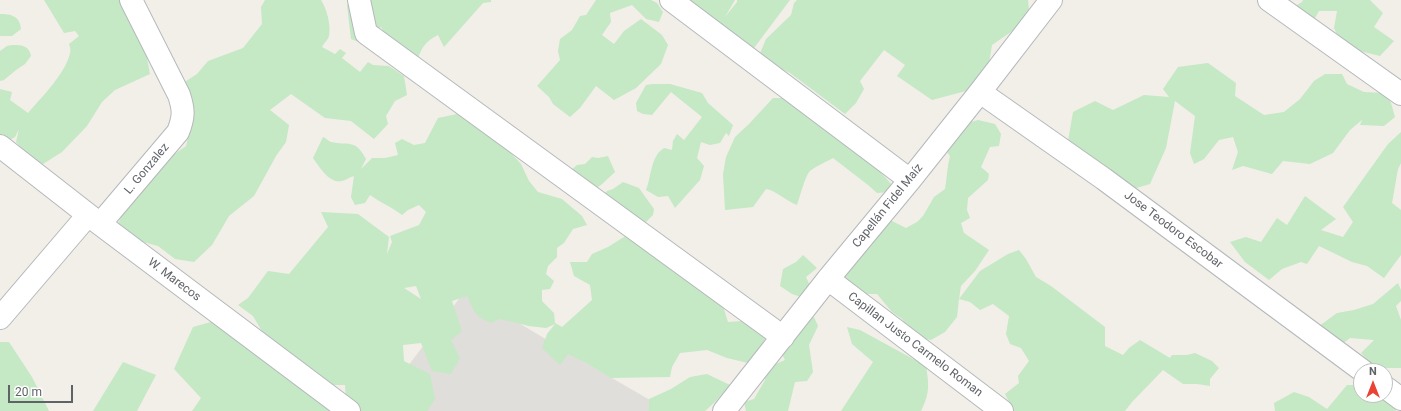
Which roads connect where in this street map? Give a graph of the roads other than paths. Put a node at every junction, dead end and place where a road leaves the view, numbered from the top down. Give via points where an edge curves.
1 (131, 0) edge
2 (359, 0) edge
3 (671, 0) edge
4 (1050, 0) edge
5 (1268, 0) edge
6 (980, 92) junction
7 (1401, 94) edge
8 (0, 146) edge
9 (910, 180) junction
10 (94, 220) junction
11 (828, 279) junction
12 (0, 318) edge
13 (782, 338) junction
14 (1353, 364) edge
15 (349, 411) edge
16 (724, 411) edge
17 (1002, 411) edge

1 - 10 street, L. Gonzalez via 179,95 183,120 178,132
2 - 13 street via 366,33
3 - 9 street
4 - 6 street, Capellán Fidel Maíz
5 - 7 street
6 - 9 street, Capellán Fidel Maíz
6 - 14 street, Jose Teodoro Escobar via 1104,179
8 - 10 street, W. Marecos
9 - 11 street, Capellán Fidel Maíz
10 - 12 street, L. Gonzalez
10 - 15 street, W. Marecos
11 - 13 street, Capellán Fidel Maíz
11 - 17 street, Capillan Justo Carmelo Roman
13 - 16 street, Capellán Fidel Maíz

